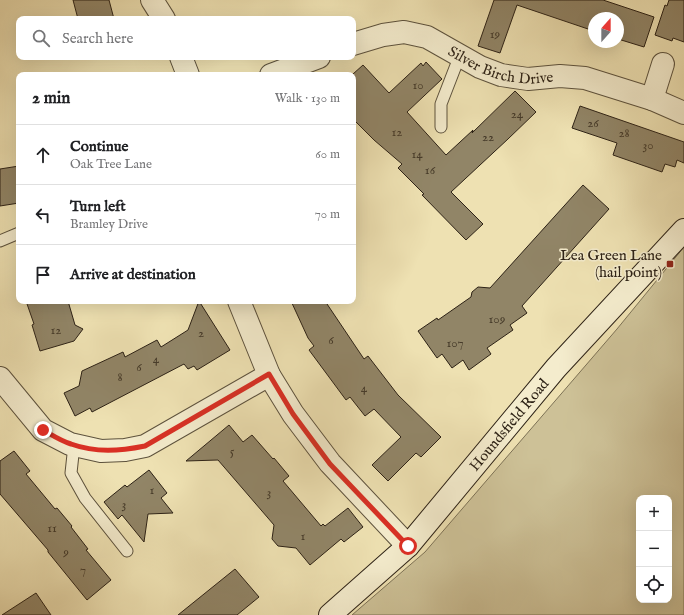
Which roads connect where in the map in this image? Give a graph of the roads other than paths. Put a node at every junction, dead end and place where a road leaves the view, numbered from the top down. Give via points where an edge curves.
1 (152, 0) edge
2 (162, 16) edge
3 (356, 43) edge
4 (460, 55) junction
5 (183, 60) edge
6 (311, 60) edge
7 (663, 64) dead end
8 (187, 72) edge
9 (279, 72) edge
10 (652, 99) junction
11 (684, 113) edge
12 (441, 128) dead end
13 (684, 230) edge
14 (16, 233) edge
15 (0, 241) edge
16 (239, 304) edge
17 (269, 374) junction
18 (0, 378) edge
19 (74, 445) junction
20 (408, 546) junction
21 (127, 551) dead end
22 (330, 615) edge

1 - 2 street
3 - 4 street, Silver Birch Drive via 382,35 404,32 427,37
4 - 10 street, Silver Birch Drive via 480,67 501,75 528,79 560,76 585,78
4 - 12 lane via 441,104
5 - 8 street
6 - 9 street
7 - 10 street
10 - 11 street, Silver Birch Drive
13 - 20 street, Houndsfield Road via 556,368
14 - 15 lane
16 - 17 street
17 - 19 street via 145,446 101,451
17 - 20 street via 293,414 330,464
18 - 19 street via 43,430
19 - 21 lane via 71,473 85,498
20 - 22 street, Houndsfield Road

